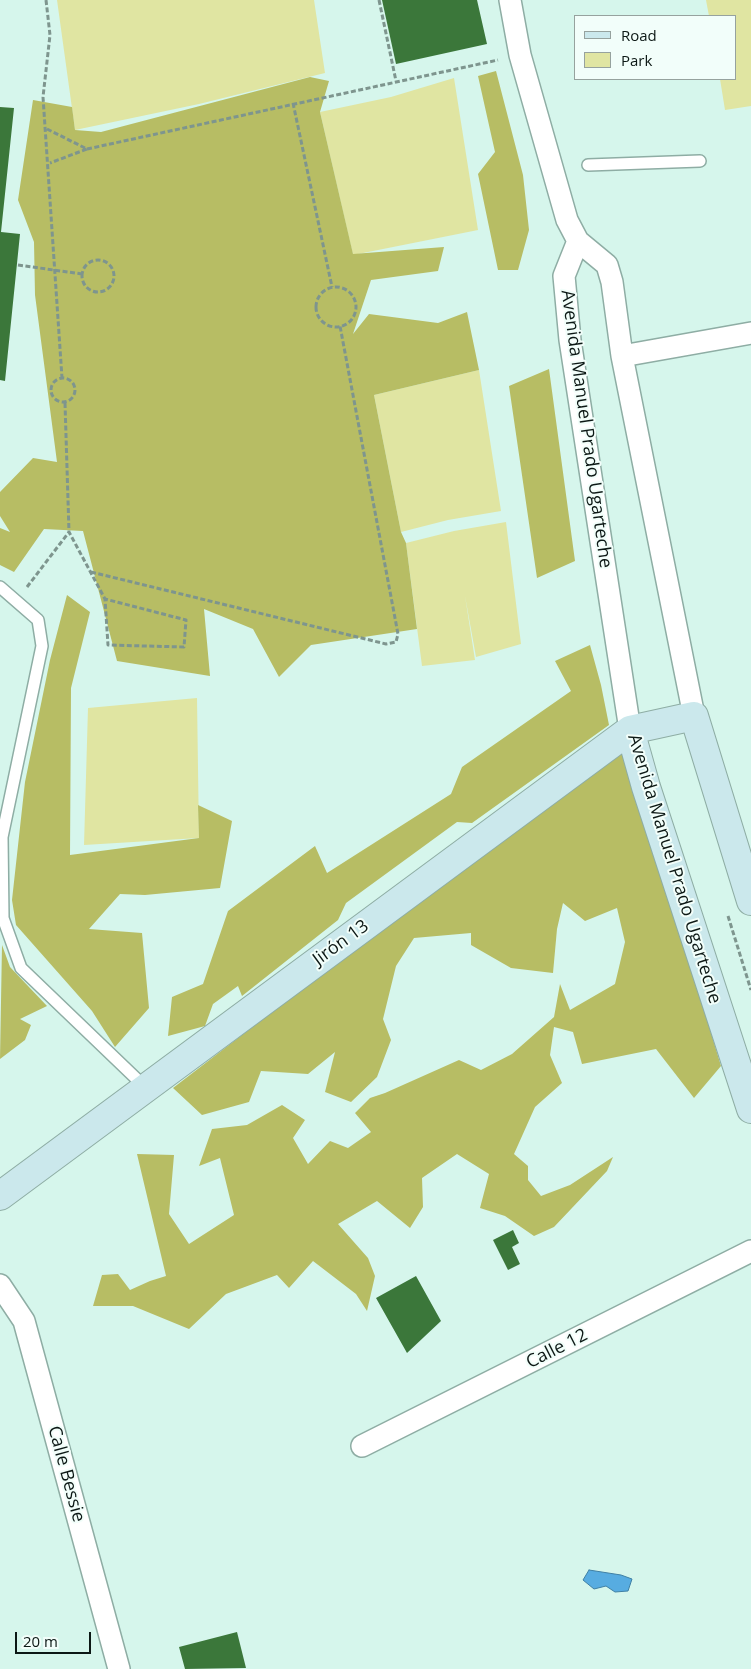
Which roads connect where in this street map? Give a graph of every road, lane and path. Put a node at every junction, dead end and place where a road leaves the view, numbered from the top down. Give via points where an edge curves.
1 (46, 0) edge
2 (379, 0) edge
3 (510, 0) edge
4 (520, 55) junction
5 (396, 81) junction
6 (293, 104) junction
7 (46, 129) junction
8 (86, 149) junction
9 (700, 161) dead end
10 (49, 163) junction
11 (588, 164) dead end
12 (578, 241) junction
13 (18, 265) dead end
14 (56, 270) junction
15 (82, 274) junction
16 (332, 288) junction
17 (340, 326) junction
18 (751, 333) edge
19 (622, 356) junction
20 (62, 378) junction
21 (65, 403) junction
22 (68, 532) junction
23 (91, 572) junction
24 (0, 588) edge
25 (105, 599) junction
26 (17, 600) junction
27 (694, 716) junction
28 (630, 730) junction
29 (751, 901) edge
30 (145, 1087) junction
31 (751, 1109) edge
32 (0, 1196) edge
33 (751, 1251) edge
34 (0, 1285) edge
35 (362, 1446) dead end
36 (119, 1669) edge

1 - 7 path via 50,35 43,97
2 - 5 path
3 - 4 street
4 - 5 path
4 - 12 street via 567,220
5 - 6 path
6 - 8 path
6 - 16 path
7 - 8 path
7 - 10 path
8 - 10 path
9 - 11 lane
10 - 14 path
12 - 19 street via 607,265
12 - 28 street, Avenida Manuel Prado Ugarteche via 564,276 570,340
13 - 14 path
14 - 15 path
14 - 20 path
15 - 15 path via 83,282 93,292 108,289 114,276 112,268 98,260 85,267
16 - 17 path via 319,296 316,311 325,323
16 - 17 path via 348,290 356,303 353,318
17 - 23 path via 398,634 396,642 386,644
18 - 19 street
19 - 27 street
20 - 21 path via 73,383 75,389 71,400
20 - 21 path via 55,381 51,392 54,398
21 - 22 path
22 - 23 path
22 - 26 path
23 - 25 path
24 - 26 lane
25 - 25 path via 108,645 184,646 186,620
26 - 30 lane via 38,620 42,646 2,837 3,918 21,968
27 - 28 street, Jirón 13
27 - 29 street
28 - 30 street, Jirón 13
28 - 31 street, Avenida Manuel Prado Ugarteche
30 - 32 street, Jirón 13
33 - 35 street, Calle 12
34 - 36 street, Calle Bessie via 24,1321

